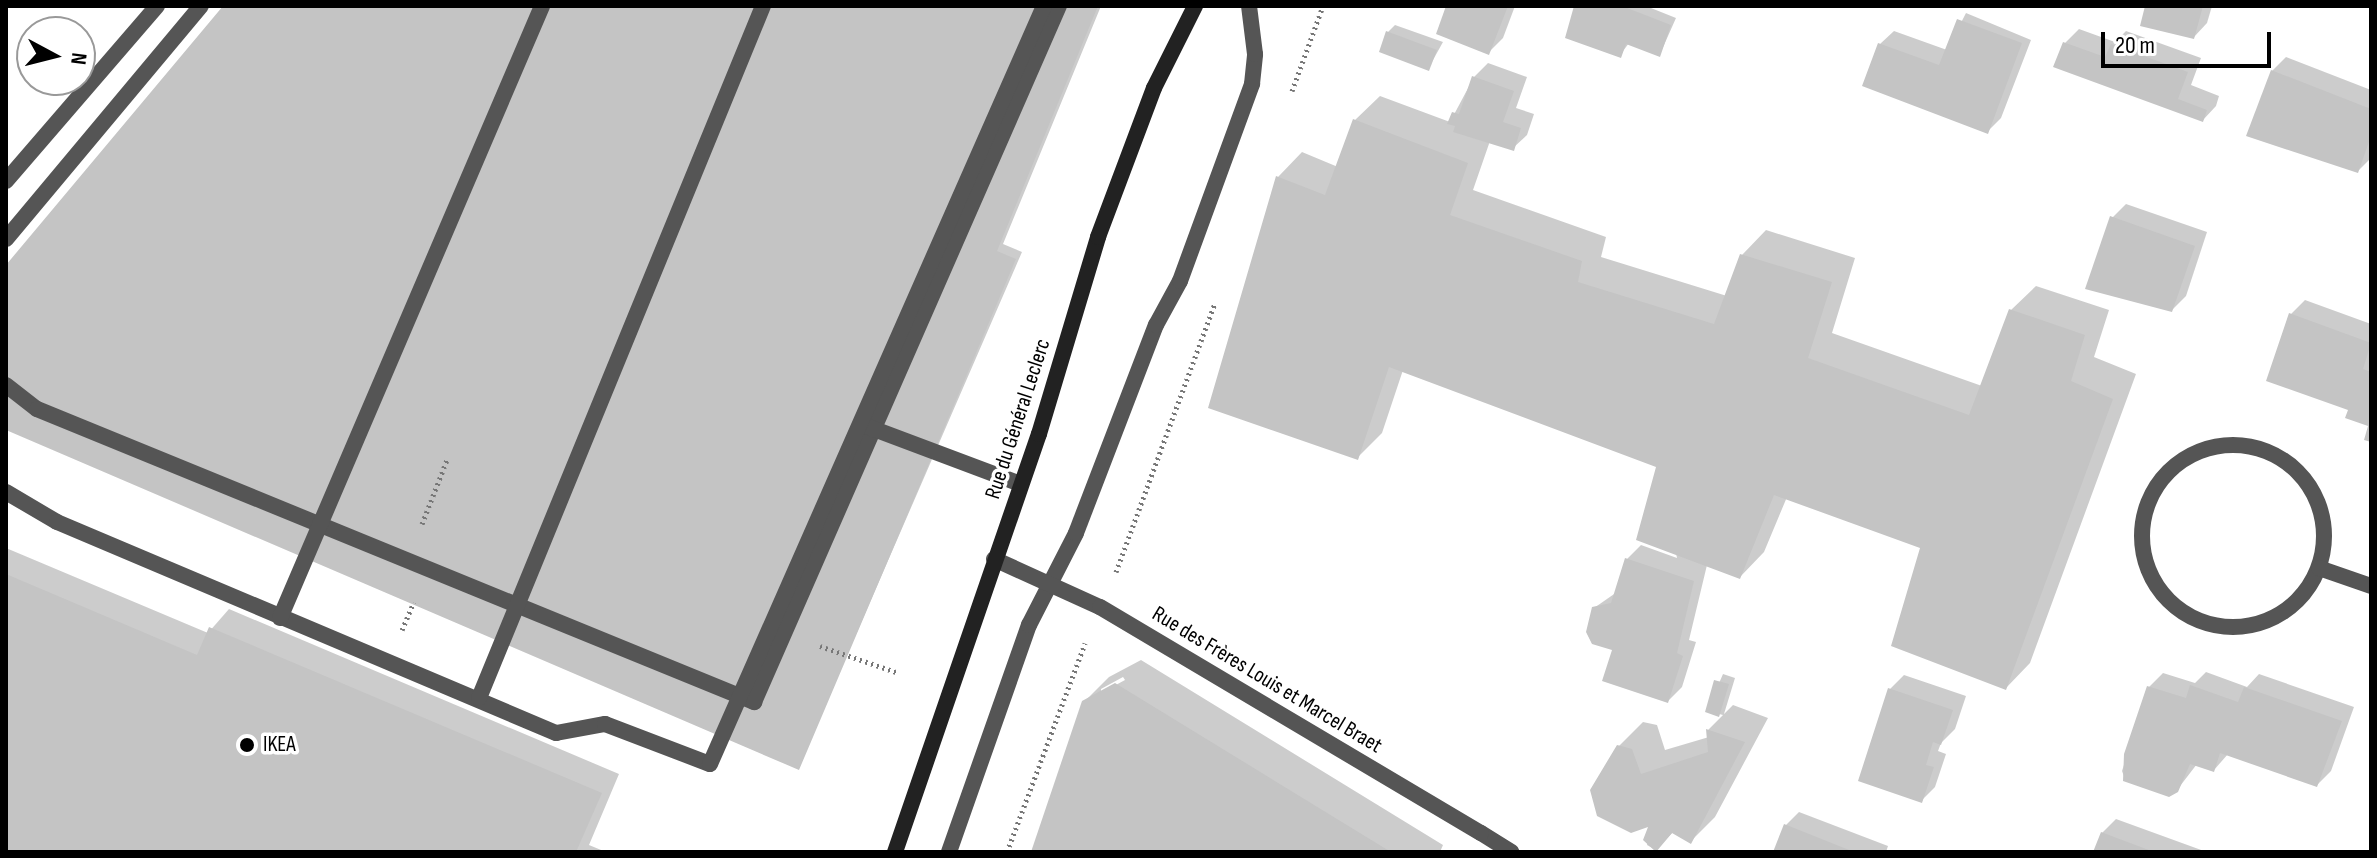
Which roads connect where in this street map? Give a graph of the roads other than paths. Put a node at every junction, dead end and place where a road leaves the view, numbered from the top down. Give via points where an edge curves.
1 (157, 6) edge
2 (201, 6) edge
3 (542, 6) edge
4 (763, 6) edge
5 (1044, 6) edge
6 (1059, 6) edge
7 (1195, 6) edge
8 (1249, 6) edge
9 (6, 181) edge
10 (6, 239) edge
11 (6, 385) edge
12 (860, 424) junction
13 (1020, 484) junction
14 (6, 492) edge
15 (994, 559) junction
16 (2319, 568) junction
17 (1051, 582) junction
18 (2371, 586) edge
19 (280, 618) junction
20 (479, 698) junction
21 (895, 852) edge
22 (949, 852) edge
23 (1512, 852) edge

1 - 9 street
2 - 10 street
3 - 19 street
4 - 20 street
5 - 12 street
6 - 11 street via 754,702 37,409
7 - 13 main road, Rue du Général Leclerc via 1154,88 1098,237
8 - 17 street via 1255,54 1252,84 1180,281 1156,325 1076,533
12 - 13 street
12 - 20 street via 710,764 605,724 556,733
13 - 15 main road, Rue du Général Leclerc
14 - 19 street via 57,522
15 - 17 street, Rue des Frères Louis et Marcel Braet
15 - 21 main road, Rue du Général Leclerc
16 - 16 street via 2325,539 2322,510 2309,483 2288,462 2261,448 2232,444 2190,456 2157,485 2145,512 2141,541 2147,569 2161,592 2205,624 2261,624 2306,592
16 - 18 street
17 - 22 street via 1029,625
17 - 23 street, Rue des Frères Louis et Marcel Braet
19 - 20 street

